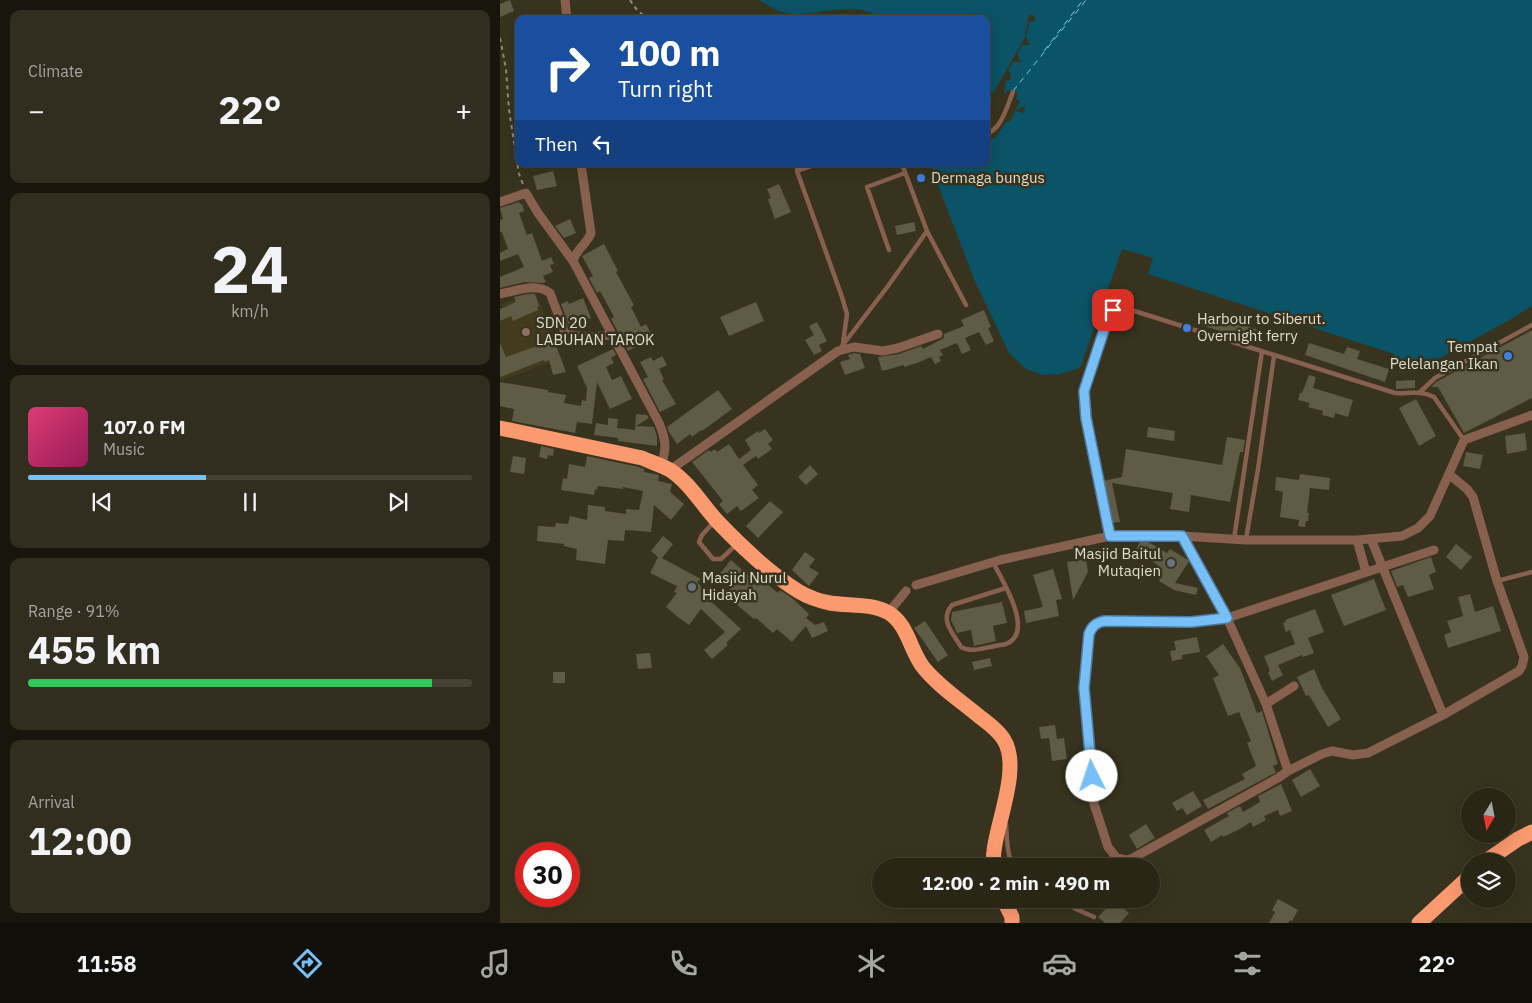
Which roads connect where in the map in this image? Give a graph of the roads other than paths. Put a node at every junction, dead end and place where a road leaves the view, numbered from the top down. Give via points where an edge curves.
1 (564, 0) edge
2 (566, 15) edge
3 (1013, 92) dead end
4 (990, 133) edge
5 (581, 167) edge
6 (797, 167) edge
7 (808, 167) edge
8 (903, 167) edge
9 (796, 171) junction
10 (905, 174) junction
11 (500, 202) edge
12 (927, 231) junction
13 (889, 250) dead end
14 (573, 261) junction
15 (500, 294) edge
16 (966, 305) dead end
17 (1532, 325) edge
18 (938, 334) dead end
19 (611, 335) junction
20 (840, 348) junction
21 (1262, 351) junction
22 (1274, 356) junction
23 (1420, 392) junction
24 (1532, 415) edge
25 (500, 428) edge
26 (1464, 440) junction
27 (666, 468) junction
28 (1450, 475) junction
29 (716, 520) junction
30 (1182, 536) junction
31 (1107, 537) junction
32 (1234, 539) junction
33 (1371, 539) junction
34 (1246, 540) junction
35 (1357, 540) junction
36 (738, 543) junction
37 (1434, 550) dead end
38 (992, 562) junction
39 (1382, 567) junction
40 (1366, 572) junction
41 (1532, 572) edge
42 (1497, 581) junction
43 (916, 585) dead end
44 (1006, 588) junction
45 (906, 591) dead end
46 (888, 613) junction
47 (1227, 618) junction
48 (1294, 686) dead end
49 (1266, 704) junction
50 (1444, 715) junction
51 (1288, 771) junction
52 (1004, 806) junction
53 (1532, 832) edge
54 (1498, 853) edge
55 (994, 858) edge
56 (1009, 858) edge
57 (1461, 884) edge
58 (1008, 908) edge
59 (1074, 908) edge
60 (1094, 917) dead end
61 (1012, 923) edge
62 (1419, 923) edge

1 - 2 street
3 - 4 lane via 1002,120
5 - 14 street via 591,233 577,250
6 - 9 lane
7 - 9 lane
8 - 10 lane
9 - 20 lane via 847,314
10 - 12 lane
10 - 13 lane via 868,187
11 - 14 street via 526,193
12 - 16 lane
12 - 20 lane
14 - 19 street
15 - 19 street via 532,288 546,290 568,334 586,337
17 - 23 lane via 1435,378
18 - 20 street via 883,351
19 - 27 street via 659,423 666,451
20 - 27 street
21 - 22 lane
21 - 31 lane via 1128,309 1113,310 1084,391
21 - 32 lane
22 - 23 lane via 1395,393
22 - 34 lane
23 - 26 lane via 1434,398
24 - 26 street
25 - 27 highway via 642,458
26 - 28 street
27 - 29 highway via 689,486
28 - 33 street via 1430,516 1418,528 1402,536
28 - 42 street via 1473,496
29 - 36 highway
29 - 36 lane via 700,538 700,545 713,559 725,557
30 - 31 street
30 - 32 street
30 - 47 street
31 - 38 street
32 - 34 street
33 - 35 street
33 - 39 street
34 - 35 street
35 - 40 street
36 - 46 highway via 798,591 815,599 876,608
37 - 39 street
38 - 43 street
38 - 44 lane
39 - 40 street
39 - 50 street
40 - 47 street
41 - 42 lane
42 - 50 street via 1524,657 1522,666 1519,671
44 - 44 lane via 1018,614 1019,623 1013,639 1007,644 971,650 961,647 946,623 948,610
45 - 46 street
46 - 52 highway via 900,622 922,665 933,678 1004,740 1010,767
47 - 49 street
47 - 51 street via 1191,622 1104,621 1091,629 1084,688 1094,804 1108,847 1116,857 1131,859
48 - 49 street
49 - 51 street
50 - 51 street via 1368,753 1353,755 1332,751
52 - 55 highway
52 - 56 lane
53 - 54 highway
57 - 62 highway
58 - 61 highway
59 - 60 lane

